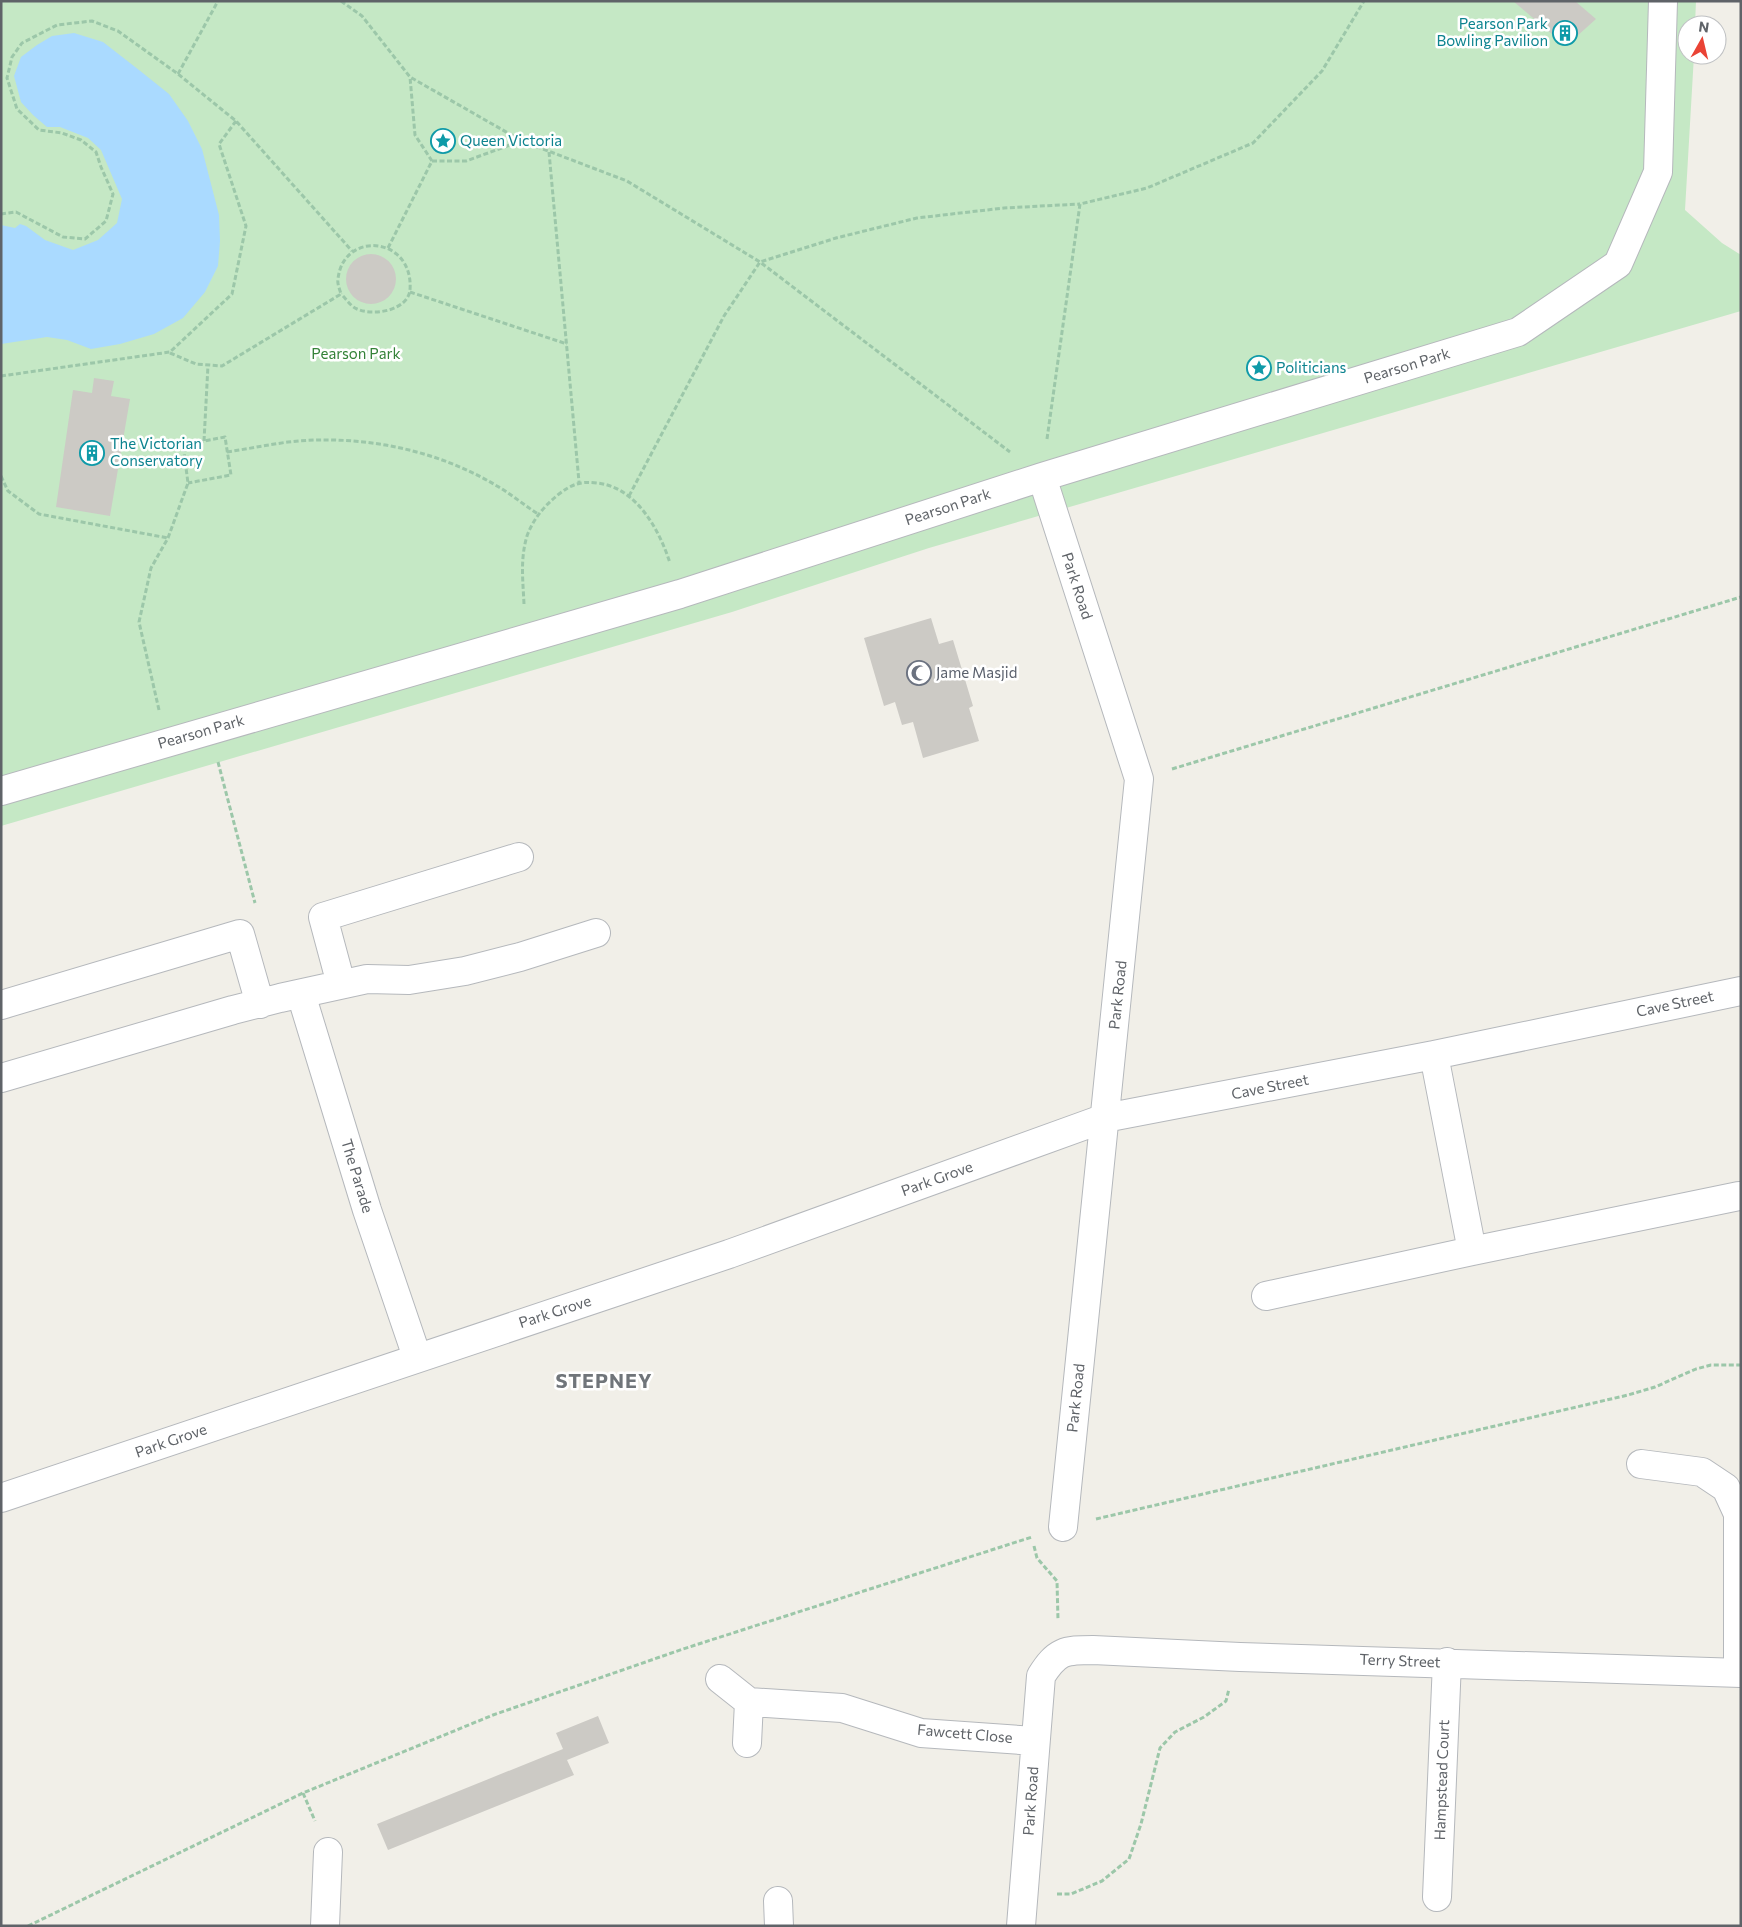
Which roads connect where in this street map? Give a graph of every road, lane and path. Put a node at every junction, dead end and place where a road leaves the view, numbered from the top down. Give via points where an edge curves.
1 (218, 1) edge
2 (341, 1) edge
3 (1364, 1) edge
4 (1663, 1) edge
5 (178, 74) junction
6 (410, 77) junction
7 (236, 121) junction
8 (522, 141) junction
9 (549, 152) junction
10 (432, 162) junction
11 (1080, 204) junction
12 (1, 214) edge
13 (388, 248) junction
14 (352, 251) junction
15 (760, 262) junction
16 (410, 292) junction
17 (341, 294) junction
18 (567, 344) junction
19 (170, 352) junction
20 (208, 365) junction
21 (1, 376) edge
22 (204, 441) junction
23 (227, 452) junction
24 (1, 476) edge
25 (1042, 477) junction
26 (579, 482) junction
27 (188, 483) junction
28 (629, 496) junction
29 (538, 514) junction
30 (168, 538) junction
31 (680, 594) junction
32 (1741, 597) edge
33 (534, 636) junction
34 (209, 730) junction
35 (167, 742) junction
36 (1139, 779) junction
37 (1, 791) edge
38 (519, 857) dead end
39 (257, 912) dead end
40 (596, 932) dead end
41 (354, 981) junction
42 (1741, 991) edge
43 (301, 994) junction
44 (260, 1004) junction
45 (1, 1006) edge
46 (1434, 1055) junction
47 (1, 1078) edge
48 (1105, 1118) junction
49 (1738, 1196) dead end
50 (1472, 1251) junction
51 (1266, 1296) dead end
52 (417, 1358) junction
53 (1741, 1365) edge
54 (1640, 1464) dead end
55 (1, 1498) edge
56 (1063, 1527) junction
57 (1032, 1537) junction
58 (1060, 1654) junction
59 (1240, 1657) junction
60 (1447, 1662) junction
61 (1740, 1673) edge
62 (720, 1678) dead end
63 (748, 1702) junction
64 (1035, 1740) junction
65 (746, 1743) dead end
66 (328, 1852) dead end
67 (1024, 1895) junction
68 (1437, 1897) dead end
69 (28, 1926) edge
70 (325, 1926) edge
71 (1021, 1926) edge

1 - 5 path
2 - 6 path via 362,16
3 - 11 path via 1322,71 1253,143 1147,188
4 - 25 street, Pearson Park via 1658,172 1618,264 1518,332
5 - 7 path
5 - 12 path via 118,31 92,21 57,25 22,43 12,57 7,78 17,109 39,130 81,140 96,152 113,194 106,221 85,239 63,238 16,212
6 - 8 path
6 - 10 path via 415,135
7 - 14 path
7 - 19 path via 219,144 246,226 232,294
8 - 9 path
8 - 10 path via 466,160
9 - 15 path via 627,181
9 - 18 path
10 - 13 path
11 - 15 path via 1004,208 917,218 836,238
11 - 25 path
13 - 14 path via 380,245
13 - 16 path via 406,263
14 - 17 path via 343,262 337,280
15 - 25 path
15 - 28 path via 724,316
16 - 17 path via 402,303 378,313 354,307
16 - 18 path
17 - 20 path via 222,366
18 - 26 path
19 - 20 path via 196,364
19 - 21 path
20 - 22 path
22 - 23 path via 225,438
22 - 27 path via 183,445
23 - 27 path via 231,475
23 - 29 path via 289,442 341,440 413,451 461,468 497,486
24 - 30 path via 8,491 39,514
25 - 31 street, Pearson Park
25 - 36 street, Park Road
26 - 28 path via 611,485
26 - 29 path via 569,486
27 - 30 path
28 - 31 path via 643,511 664,547
29 - 33 path via 527,535 522,561 524,606
30 - 35 path via 151,568 139,622
31 - 33 street, Pearson Park
32 - 36 path
33 - 34 street, Pearson Park
34 - 35 street, Pearson Park
34 - 39 path
35 - 37 street, Pearson Park
36 - 48 street, Park Road
38 - 41 street via 323,917
40 - 41 street via 465,971 409,980
41 - 43 street
42 - 46 street, Cave Street
43 - 44 street
43 - 52 street, The Parade via 367,1210
44 - 45 street via 240,934
44 - 47 street
46 - 48 street, Cave Street
46 - 50 street
48 - 52 street, Park Grove via 729,1254
48 - 56 street, Park Road
49 - 50 street
50 - 51 street
52 - 55 street, Park Grove
53 - 56 path via 1711,1365 1628,1395
54 - 61 street via 1702,1472 1726,1488 1738,1514
56 - 57 path
57 - 58 path via 1037,1558 1056,1582
57 - 69 path via 683,1649 493,1715 303,1793
58 - 59 street, Terry Street via 1072,1650 1093,1650
58 - 64 street, Park Road via 1041,1676
59 - 60 street, Terry Street
59 - 67 path via 1226,1701 1204,1718 1175,1732 1160,1748 1129,1859 1102,1881 1071,1894
60 - 61 street, Terry Street
60 - 68 street, Hampstead Court
62 - 63 street
63 - 64 street, Fawcett Close via 842,1708 920,1733
63 - 65 street
64 - 67 street, Park Road
66 - 70 street
67 - 71 street, Park Road

